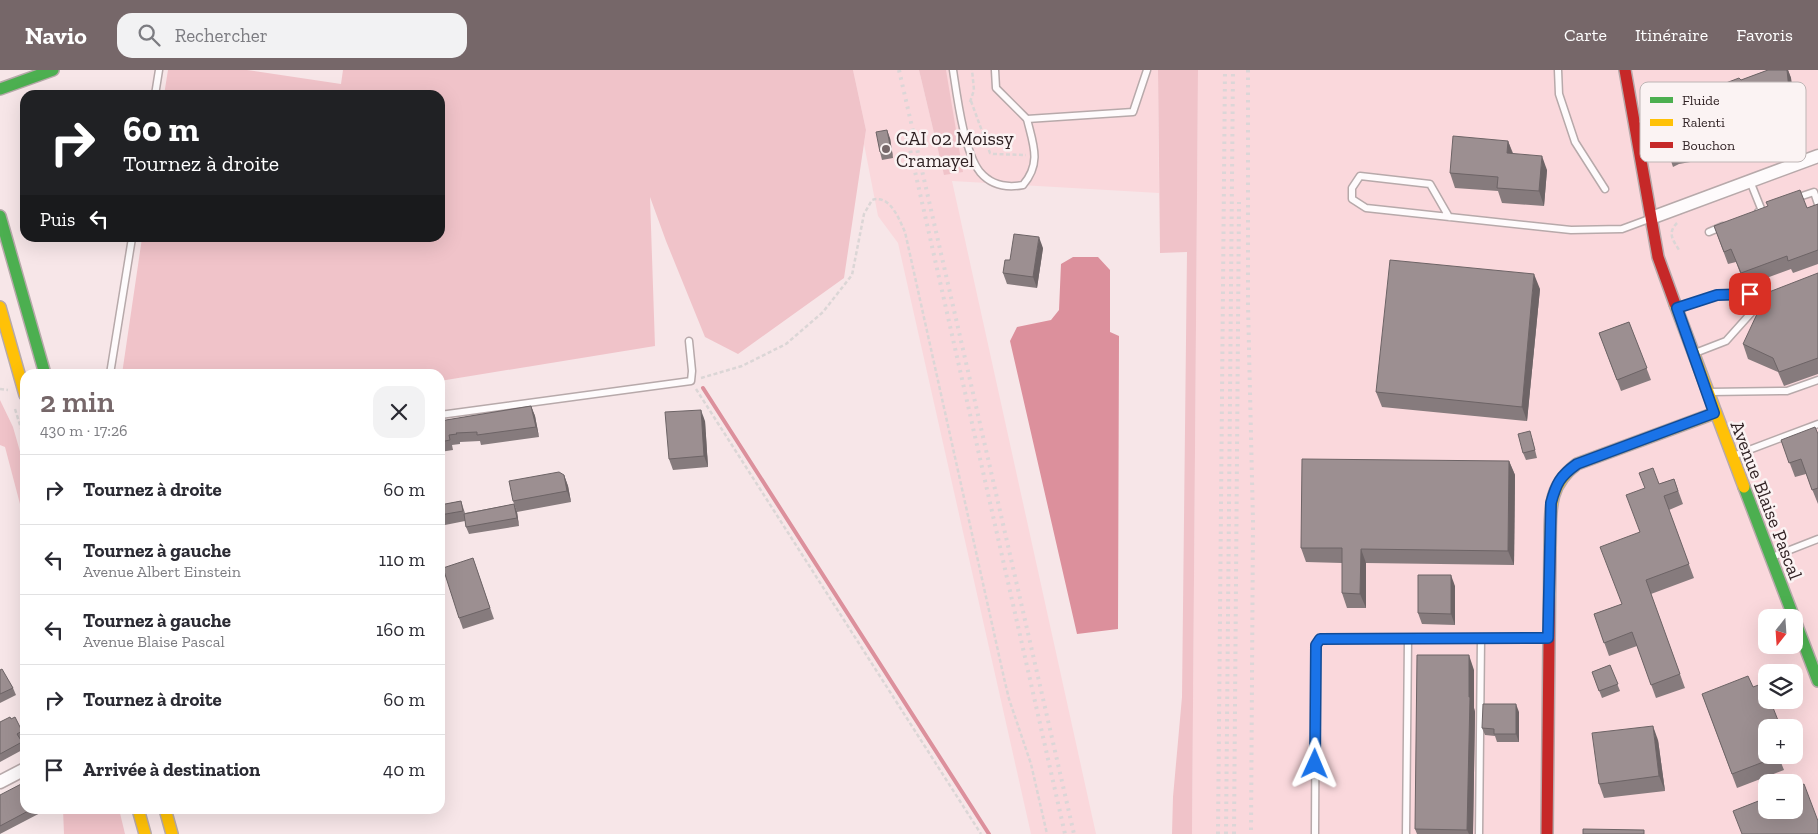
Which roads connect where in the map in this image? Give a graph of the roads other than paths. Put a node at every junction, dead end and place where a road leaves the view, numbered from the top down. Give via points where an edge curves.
1 (53, 70) edge
2 (159, 70) edge
3 (953, 70) edge
4 (996, 70) edge
5 (1147, 70) edge
6 (1558, 70) edge
7 (1626, 70) edge
8 (0, 89) edge
9 (156, 90) edge
10 (1027, 119) junction
11 (1640, 124) edge
12 (1636, 126) junction
13 (1640, 151) edge
14 (1818, 156) edge
15 (1806, 160) edge
16 (1642, 162) edge
17 (1802, 162) edge
18 (1750, 181) junction
19 (1605, 189) dead end
20 (1788, 201) edge
21 (1818, 204) edge
22 (1770, 208) edge
23 (1762, 211) junction
24 (1753, 214) edge
25 (0, 216) edge
26 (1449, 217) junction
27 (1651, 218) junction
28 (1726, 225) edge
29 (1708, 232) dead end
30 (131, 242) edge
31 (1750, 294) dead end
32 (1767, 300) edge
33 (0, 307) edge
34 (1677, 308) junction
35 (688, 341) dead end
36 (1694, 354) junction
37 (44, 369) edge
38 (111, 369) edge
39 (20, 377) edge
40 (1818, 380) edge
41 (1707, 392) junction
42 (445, 413) edge
43 (1714, 413) junction
44 (1818, 424) edge
45 (1732, 457) junction
46 (1818, 539) edge
47 (1771, 557) junction
48 (1408, 638) junction
49 (1481, 638) junction
50 (1548, 638) junction
51 (1818, 681) edge
52 (20, 772) edge
53 (0, 782) edge
54 (139, 814) edge
55 (166, 814) edge
56 (145, 834) edge
57 (172, 834) edge
58 (1315, 834) edge
59 (1406, 834) edge
60 (1479, 834) edge
61 (1548, 834) edge

1 - 8 street
2 - 9 lane
3 - 10 lane via 967,142 979,171 994,182 1013,187 1023,185 1032,171 1035,156
4 - 10 lane via 996,88
5 - 10 lane via 1134,112
6 - 19 lane via 1560,94 1574,142
7 - 12 street, Avenue Blaise Pascal
11 - 12 lane
12 - 13 street, Avenue Blaise Pascal
14 - 15 street
16 - 27 street, Avenue Blaise Pascal
17 - 18 street
18 - 23 lane
18 - 27 street
20 - 21 lane via 1814,192
22 - 23 lane
23 - 24 lane
25 - 37 street
26 - 26 lane via 1430,184 1360,176 1352,188 1352,199 1366,208
26 - 27 lane via 1570,230 1622,229
27 - 34 street, Avenue Blaise Pascal via 1658,257
28 - 29 lane
30 - 38 lane
31 - 34 lane via 1717,295
32 - 36 lane via 1758,304 1726,342
33 - 39 street
34 - 36 street, Avenue Blaise Pascal
35 - 42 lane via 691,381
36 - 41 street, Avenue Blaise Pascal
40 - 41 lane via 1787,391
41 - 43 street, Avenue Blaise Pascal
43 - 45 street, Avenue Blaise Pascal
43 - 50 street via 1577,464 1564,473 1551,503
44 - 45 lane
45 - 47 street, Avenue Blaise Pascal
46 - 47 lane
47 - 51 street, Avenue Blaise Pascal
48 - 49 lane
48 - 58 lane via 1320,639 1316,645
48 - 59 lane
49 - 50 lane
49 - 60 lane
50 - 61 street
52 - 53 street
54 - 56 street
55 - 57 street

